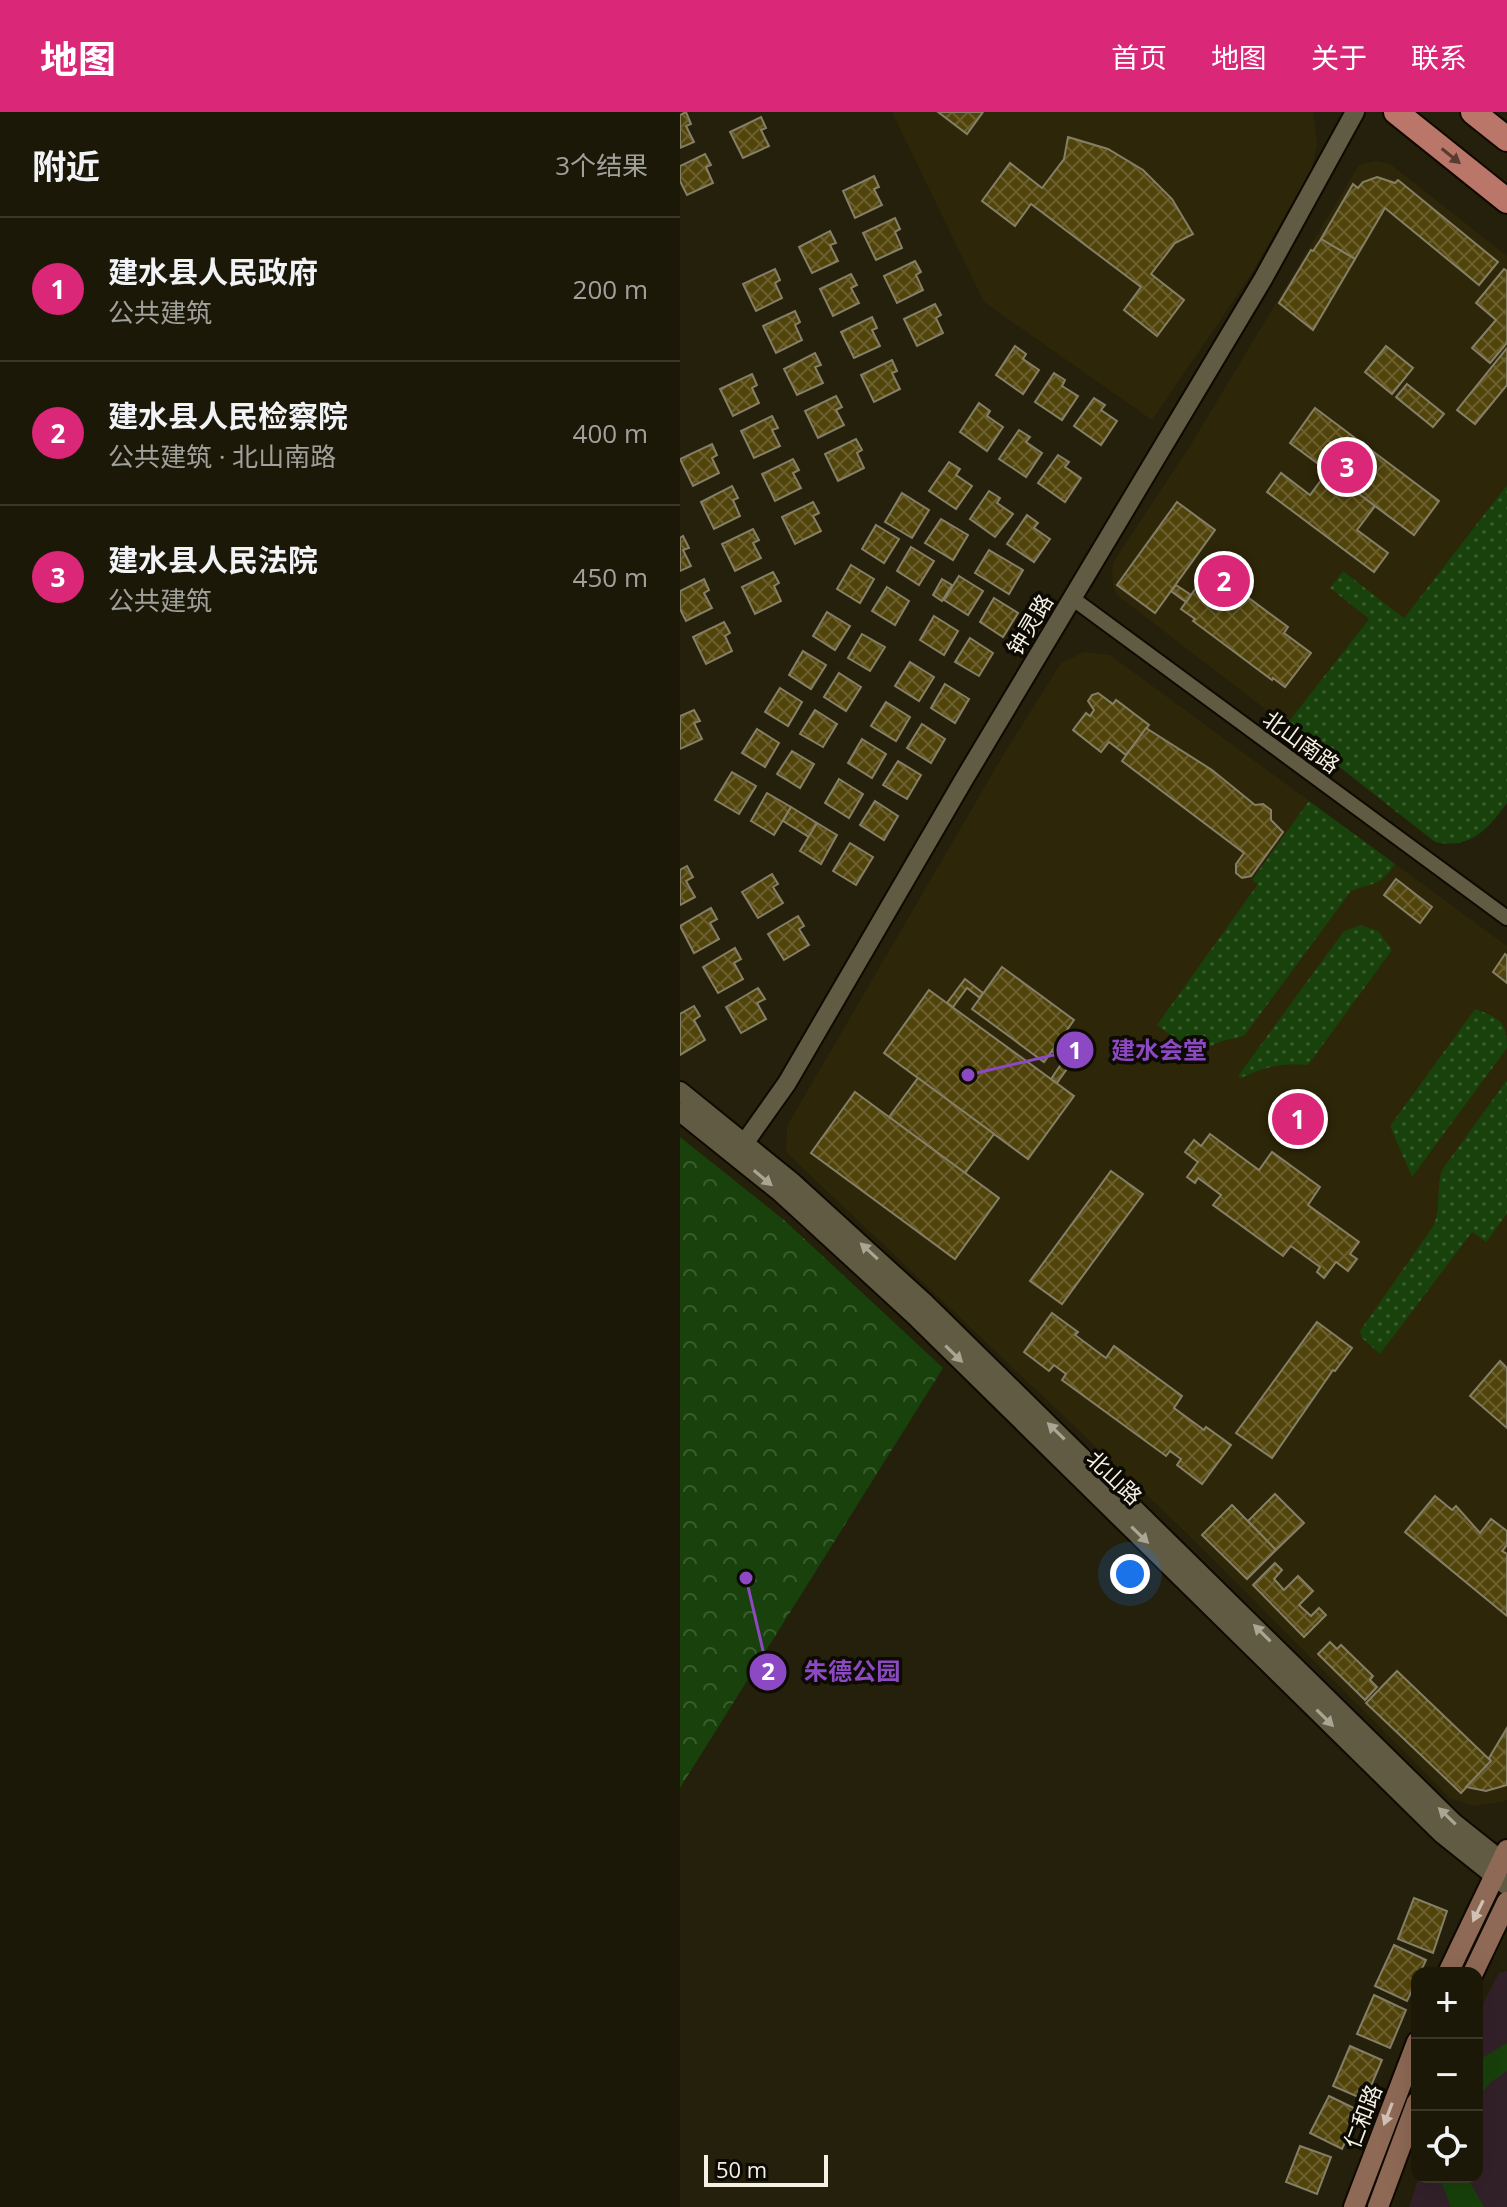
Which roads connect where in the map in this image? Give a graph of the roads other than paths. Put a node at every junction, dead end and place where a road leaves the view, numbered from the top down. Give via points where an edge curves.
1 (1355, 112) edge
2 (1396, 112) edge
3 (1473, 112) edge
4 (1507, 139) edge
5 (1507, 201) edge
6 (1072, 598) junction
7 (1507, 918) edge
8 (680, 1091) edge
9 (680, 1112) edge
10 (741, 1149) junction
11 (1503, 1868) edge
12 (1507, 1902) edge
13 (1451, 1967) edge
14 (1476, 1967) edge
15 (1411, 2058) edge
16 (1414, 2111) edge
17 (1354, 2207) edge
18 (1378, 2207) edge

1 - 6 street, 钟灵路 via 1263,279
2 -> 5 main road
3 - 4 main road
6 - 7 street, 北山南路
6 - 10 street, 钟灵路 via 779,1098
8 - 10 street, 北山路
9 - 10 street, 北山路
10 - 11 street, 北山路 via 791,1181 925,1303
11 -> 13 main road
12 - 14 main road
15 -> 17 main road, 仁和路
16 - 18 main road, 仁和路

